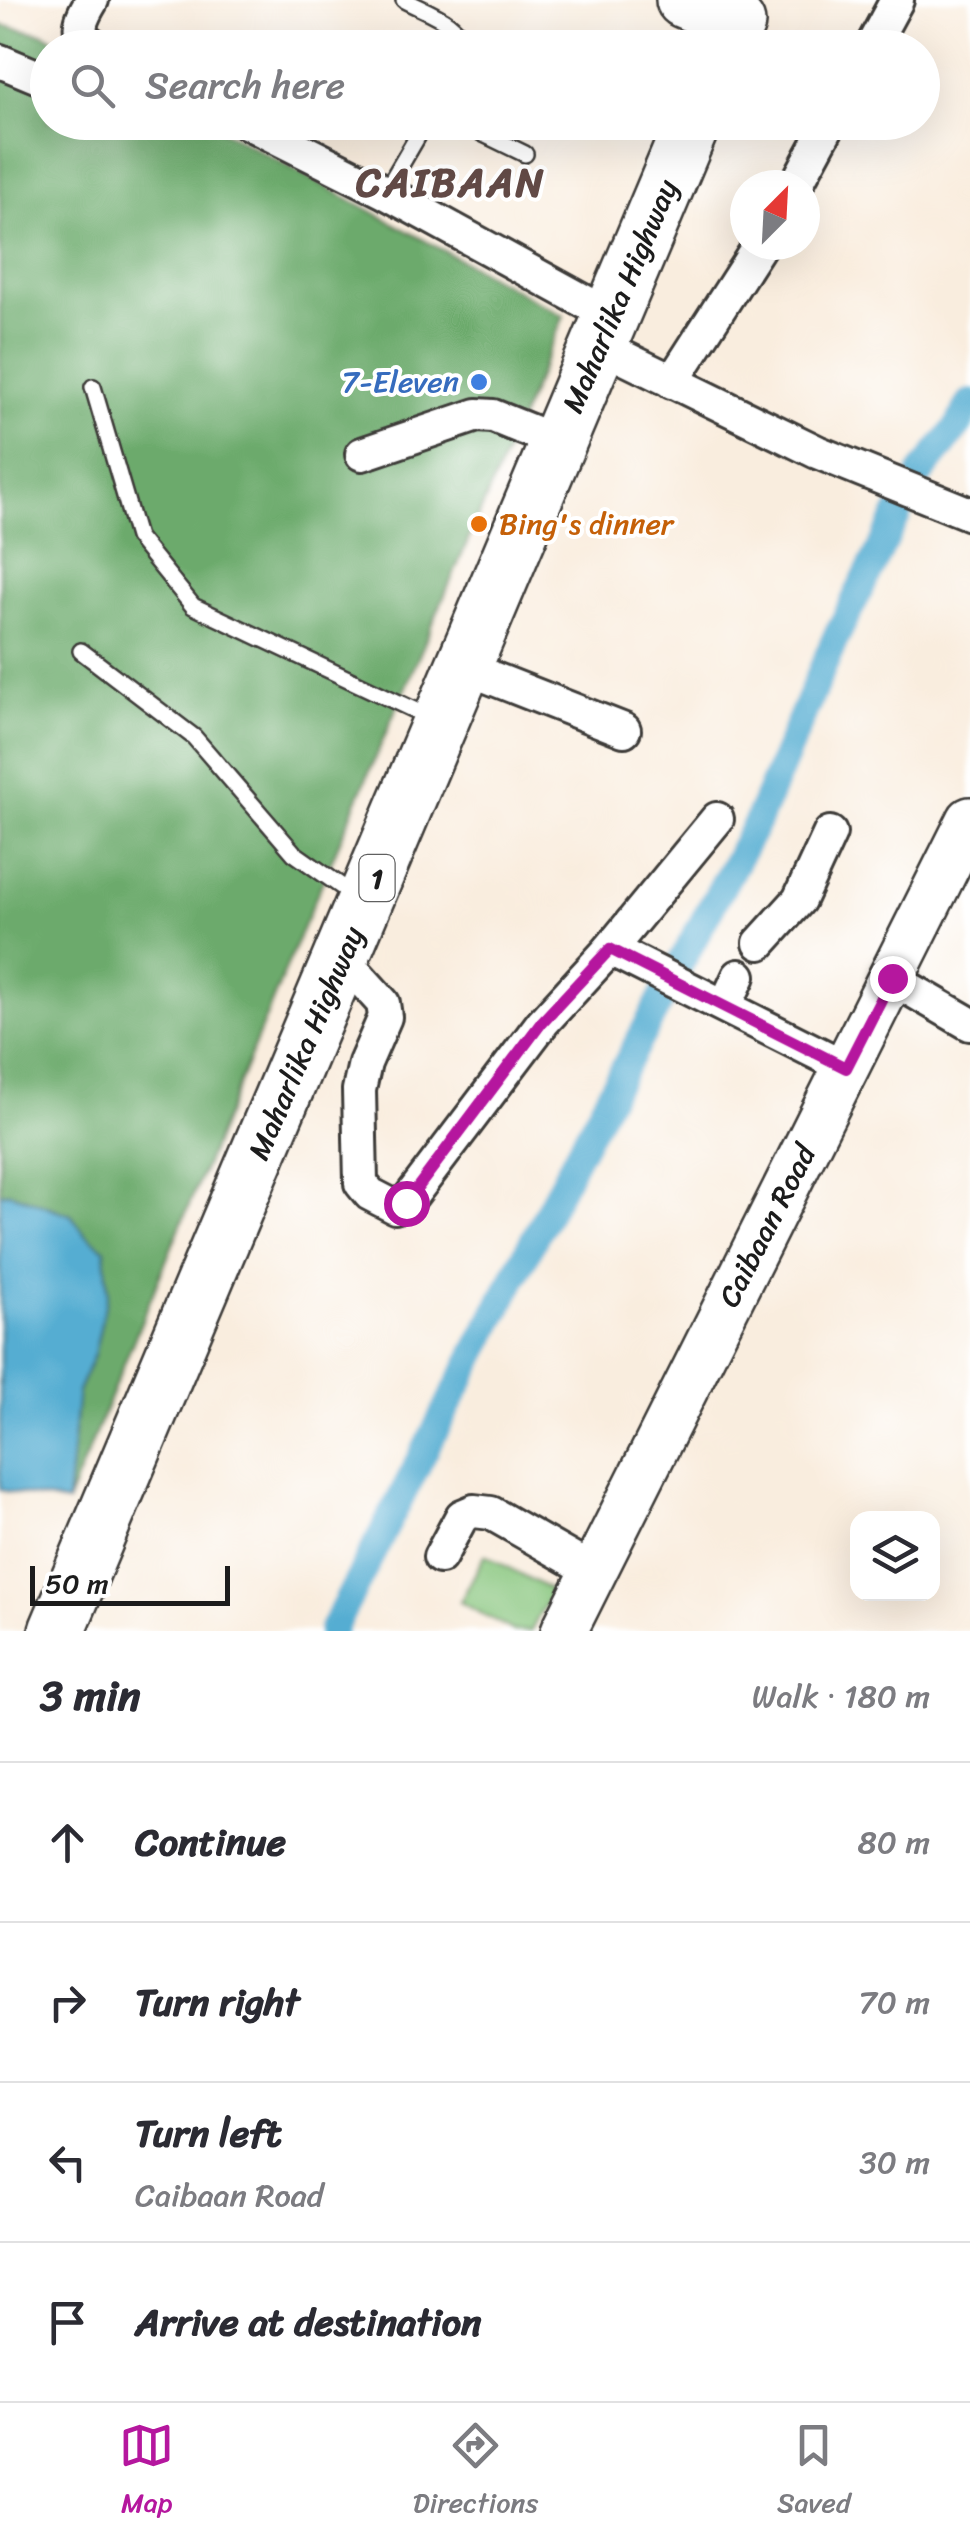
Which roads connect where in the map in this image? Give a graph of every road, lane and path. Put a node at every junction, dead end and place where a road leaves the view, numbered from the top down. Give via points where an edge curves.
1 (92, 0) edge
2 (404, 0) edge
3 (661, 0) edge
4 (684, 0) edge
5 (897, 0) edge
6 (80, 30) edge
7 (456, 30) edge
8 (677, 30) edge
9 (725, 30) edge
10 (881, 30) edge
11 (0, 61) edge
12 (30, 74) edge
13 (282, 140) edge
14 (416, 140) edge
15 (496, 140) edge
16 (685, 140) edge
17 (820, 140) edge
18 (525, 154) dead end
19 (804, 170) edge
20 (386, 192) junction
21 (750, 260) edge
22 (604, 331) junction
23 (672, 382) junction
24 (93, 387) dead end
25 (558, 442) junction
26 (362, 454) dead end
27 (970, 514) edge
28 (80, 651) dead end
29 (464, 667) junction
30 (442, 724) junction
31 (624, 730) dead end
32 (717, 820) dead end
33 (970, 820) edge
34 (830, 833) dead end
35 (366, 905) junction
36 (760, 943) dead end
37 (610, 949) junction
38 (343, 959) junction
39 (892, 978) junction
40 (970, 1024) edge
41 (846, 1068) junction
42 (440, 1556) dead end
43 (594, 1572) junction
44 (57, 1631) edge
45 (564, 1631) edge

1 - 6 street
2 - 7 lane
3 - 8 highway
4 - 9 highway
5 - 10 street
11 - 12 street
13 - 20 street
14 - 20 lane
15 - 18 lane
16 - 22 highway, Maharlika Highway / 1
17 - 19 street
20 - 22 street
21 - 23 street
22 - 23 street
22 - 25 highway, Maharlika Highway / 1
23 - 27 street via 817,452
24 - 30 lane via 138,537 192,606
25 - 26 street via 477,415
25 - 29 highway, Maharlika Highway / 1
28 - 35 lane via 194,738 294,853
29 - 30 highway, Maharlika Highway / 1
29 - 31 street
30 - 35 highway, Maharlika Highway / 1
32 - 37 street
33 - 39 street, Caibaan Road
34 - 36 street via 799,900
35 - 38 highway, Maharlika Highway / 1
37 - 38 street via 542,1022 406,1203 395,1207 361,1183 359,1090 385,1017 383,1003
37 - 41 street via 674,981 732,991
38 - 44 highway, Maharlika Highway / 1
39 - 40 street
39 - 41 street, Caibaan Road
41 - 43 street, Caibaan Road
42 - 43 street via 462,1516 491,1513
43 - 45 street, Caibaan Road

